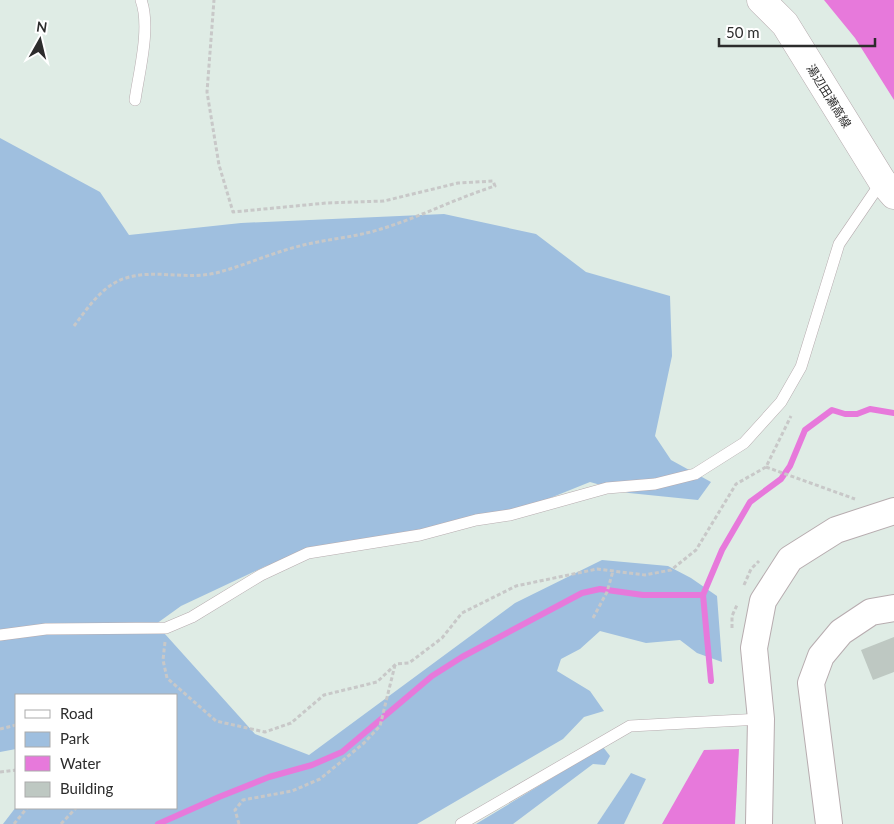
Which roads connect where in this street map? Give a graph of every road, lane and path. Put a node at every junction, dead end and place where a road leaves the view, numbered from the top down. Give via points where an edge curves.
1 (141, 0) edge
2 (214, 0) edge
3 (761, 0) edge
4 (135, 100) dead end
5 (888, 188) edge
6 (74, 326) dead end
7 (792, 409) dead end
8 (766, 467) junction
9 (892, 512) edge
10 (613, 571) junction
11 (894, 608) edge
12 (593, 618) dead end
13 (166, 628) junction
14 (0, 635) edge
15 (396, 664) junction
16 (761, 719) junction
17 (15, 725) edge
18 (0, 729) edge
19 (15, 770) edge
20 (0, 772) edge
21 (26, 809) edge
22 (75, 809) edge
23 (14, 824) edge
24 (60, 824) edge
25 (239, 824) edge
26 (461, 824) edge
27 (759, 824) edge
28 (829, 824) edge

1 - 4 lane via 145,32
2 - 6 path via 207,92 219,165 232,212 384,201 458,183 493,181 496,186 383,229 296,247 216,273 199,277 145,274 124,278 102,291
3 - 5 main road, 湯辺田瀬高線 via 785,24
5 - 13 lane via 840,244 801,367 781,402 744,443 695,474 655,484 607,488 420,535 308,552 261,575 192,617
7 - 8 path via 791,418
8 - 9 path
8 - 10 path via 736,484 696,550 670,570 645,575
9 - 16 street via 836,530 790,559 762,601 754,648
10 - 12 path via 607,592
10 - 15 path via 597,569 516,586 462,613 442,638 409,663
11 - 28 street via 871,612 841,632 820,656 812,683
13 - 14 lane via 56,629
13 - 15 path via 163,660 167,678 216,721 265,732 291,723 324,695 377,682
15 - 25 path via 380,726 364,743 320,779 292,791 243,800 236,810
16 - 26 lane via 630,726
16 - 27 street
17 - 18 path
19 - 20 path
21 - 23 path
22 - 24 path

